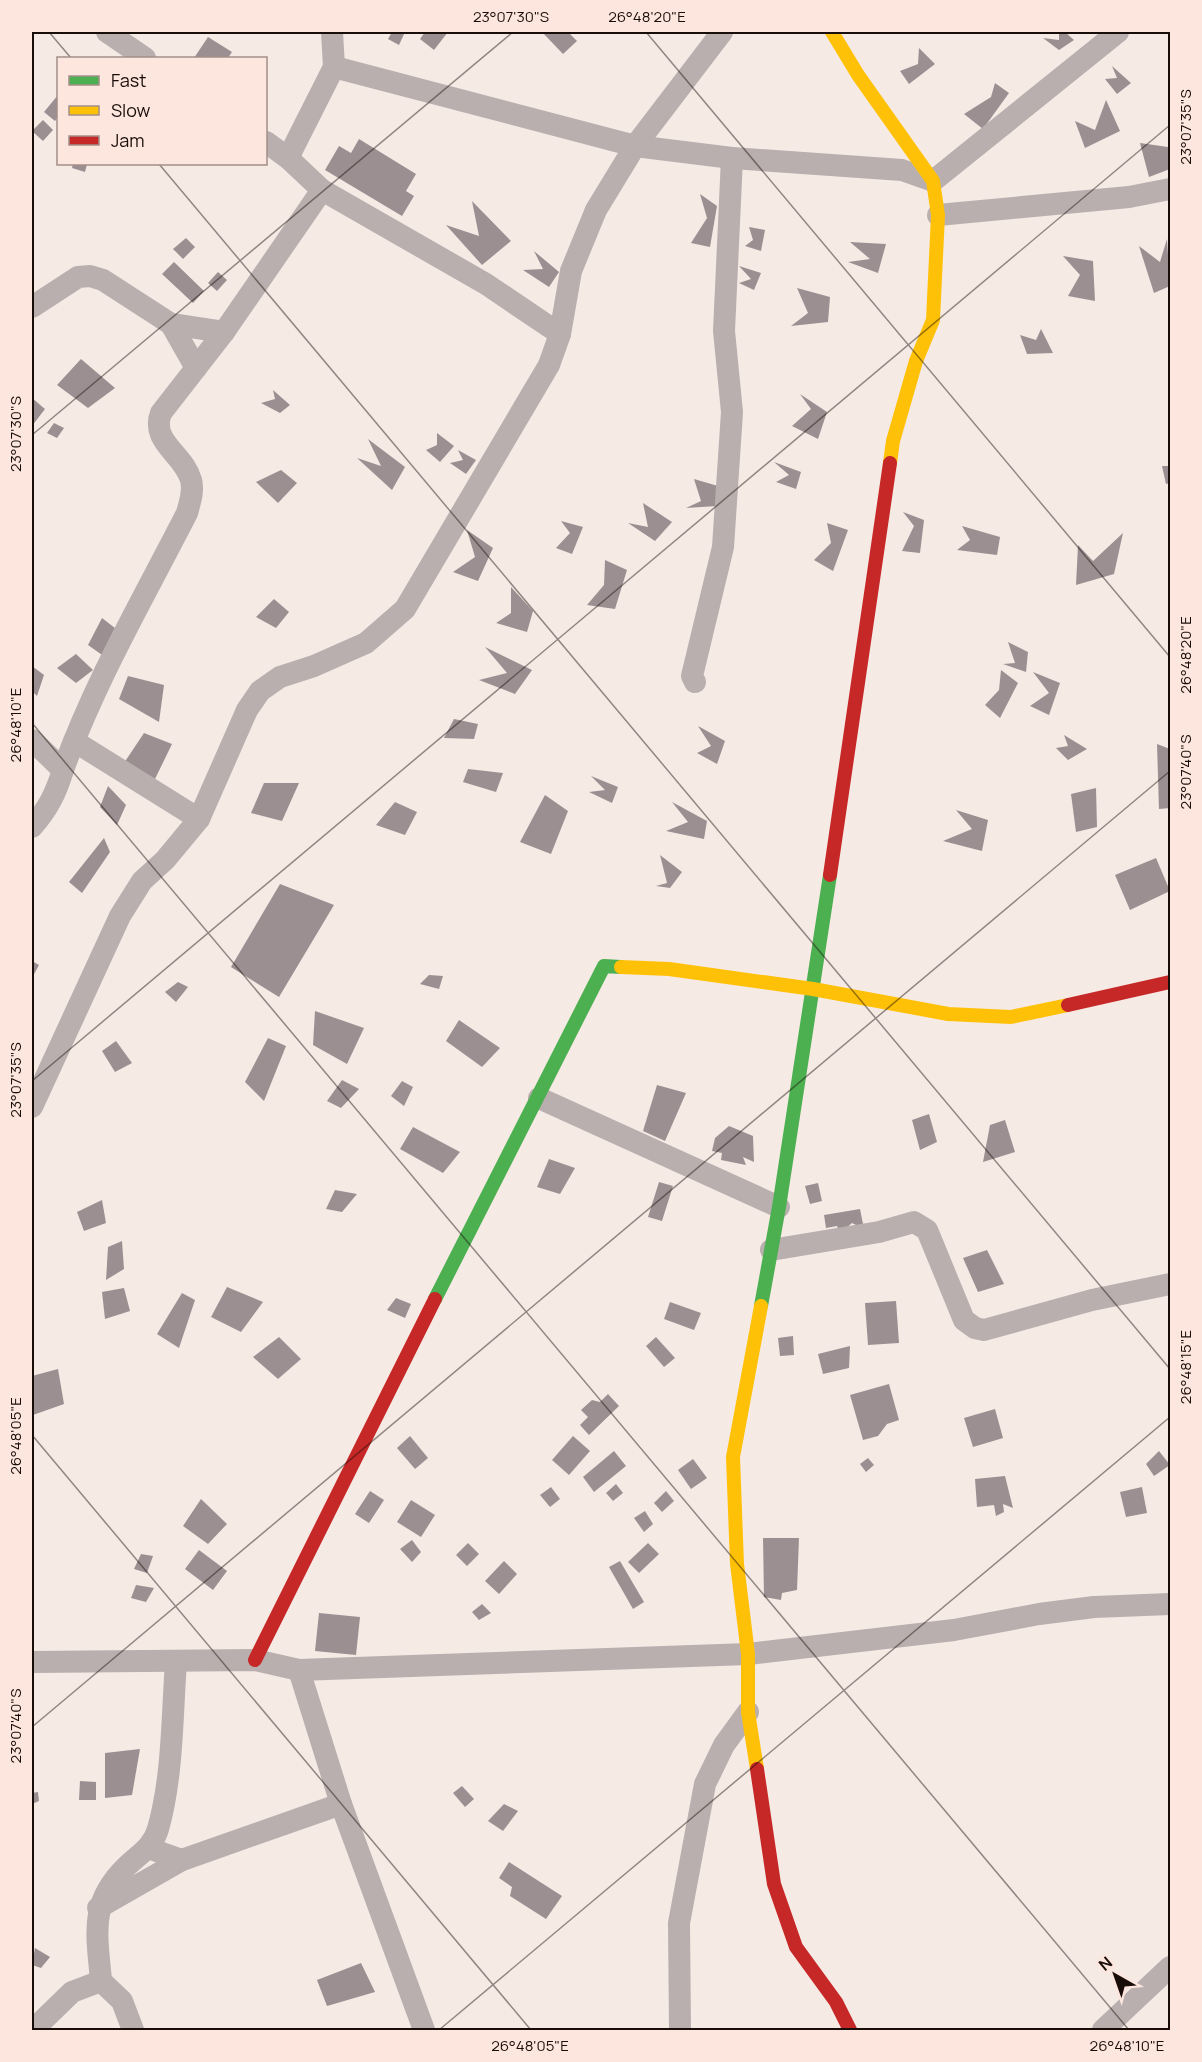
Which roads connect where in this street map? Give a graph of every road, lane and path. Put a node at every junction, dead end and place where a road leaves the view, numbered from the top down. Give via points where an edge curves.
1 (107, 32) edge
2 (332, 32) edge
3 (722, 32) edge
4 (832, 32) edge
5 (1118, 32) edge
6 (144, 57) edge
7 (334, 67) junction
8 (267, 143) edge
9 (635, 146) junction
10 (288, 158) junction
11 (732, 158) junction
12 (933, 181) junction
13 (1170, 189) edge
14 (322, 190) junction
15 (938, 215) junction
16 (32, 307) edge
17 (171, 324) junction
18 (224, 332) junction
19 (560, 334) junction
20 (196, 368) junction
21 (695, 682) dead end
22 (32, 741) edge
23 (74, 741) junction
24 (63, 770) junction
25 (199, 819) junction
26 (32, 827) edge
27 (1170, 982) edge
28 (813, 989) junction
29 (539, 1098) junction
30 (32, 1107) edge
31 (779, 1207) junction
32 (771, 1250) junction
33 (1170, 1284) edge
34 (1170, 1604) edge
35 (748, 1654) junction
36 (255, 1660) junction
37 (32, 1662) edge
38 (176, 1662) junction
39 (298, 1670) junction
40 (748, 1712) junction
41 (341, 1804) junction
42 (148, 1848) junction
43 (182, 1860) junction
44 (98, 1908) junction
45 (1170, 1967) edge
46 (101, 1981) junction
47 (33, 2031) edge
48 (134, 2031) edge
49 (424, 2031) edge
50 (680, 2031) edge
51 (850, 2031) edge
52 (1103, 2031) edge

1 - 6 street
2 - 7 street
3 - 9 street
4 - 12 street
5 - 12 street
7 - 9 street
7 - 10 street
8 - 10 street
9 - 11 street
9 - 19 street via 596,210 571,271
10 - 14 street
11 - 12 street via 902,170
11 - 21 street via 724,331 732,412 727,500 723,547 692,676
12 - 15 street
13 - 15 street via 1129,197
14 - 18 street
14 - 19 street via 486,284
15 - 28 street via 933,320 910,379 893,441
16 - 17 street via 78,277 90,276 103,280
17 - 18 street
17 - 20 street
18 - 20 street
19 - 25 street via 549,365 405,609 366,643 280,677 260,691 247,710
20 - 23 street via 161,413 157,424 160,436 191,478 193,492 187,513
22 - 24 street
23 - 24 street
23 - 25 street
24 - 26 street via 52,802
25 - 30 street via 142,881 120,916
27 - 28 street via 1011,1017 948,1014
28 - 29 street via 669,969 604,966
28 - 31 street
29 - 31 street
29 - 36 street via 308,1548
31 - 32 street
32 - 33 street via 879,1232 914,1222 920,1224 927,1230 964,1320 984,1330 1092,1300
32 - 35 street via 733,1457 737,1564
34 - 35 street via 1094,1607 954,1630
35 - 39 street
35 - 40 street
36 - 38 street
36 - 39 street
37 - 38 street
38 - 42 street via 165,1798 157,1832
39 - 41 street
40 - 50 street via 724,1745 705,1784 679,1923
40 - 51 street via 774,1884 796,1947 836,2002
41 - 43 street
41 - 49 street
42 - 43 street
42 - 44 street via 110,1885
43 - 44 street
44 - 46 street
45 - 52 street
46 - 47 street via 72,1992
46 - 48 street via 122,2001

